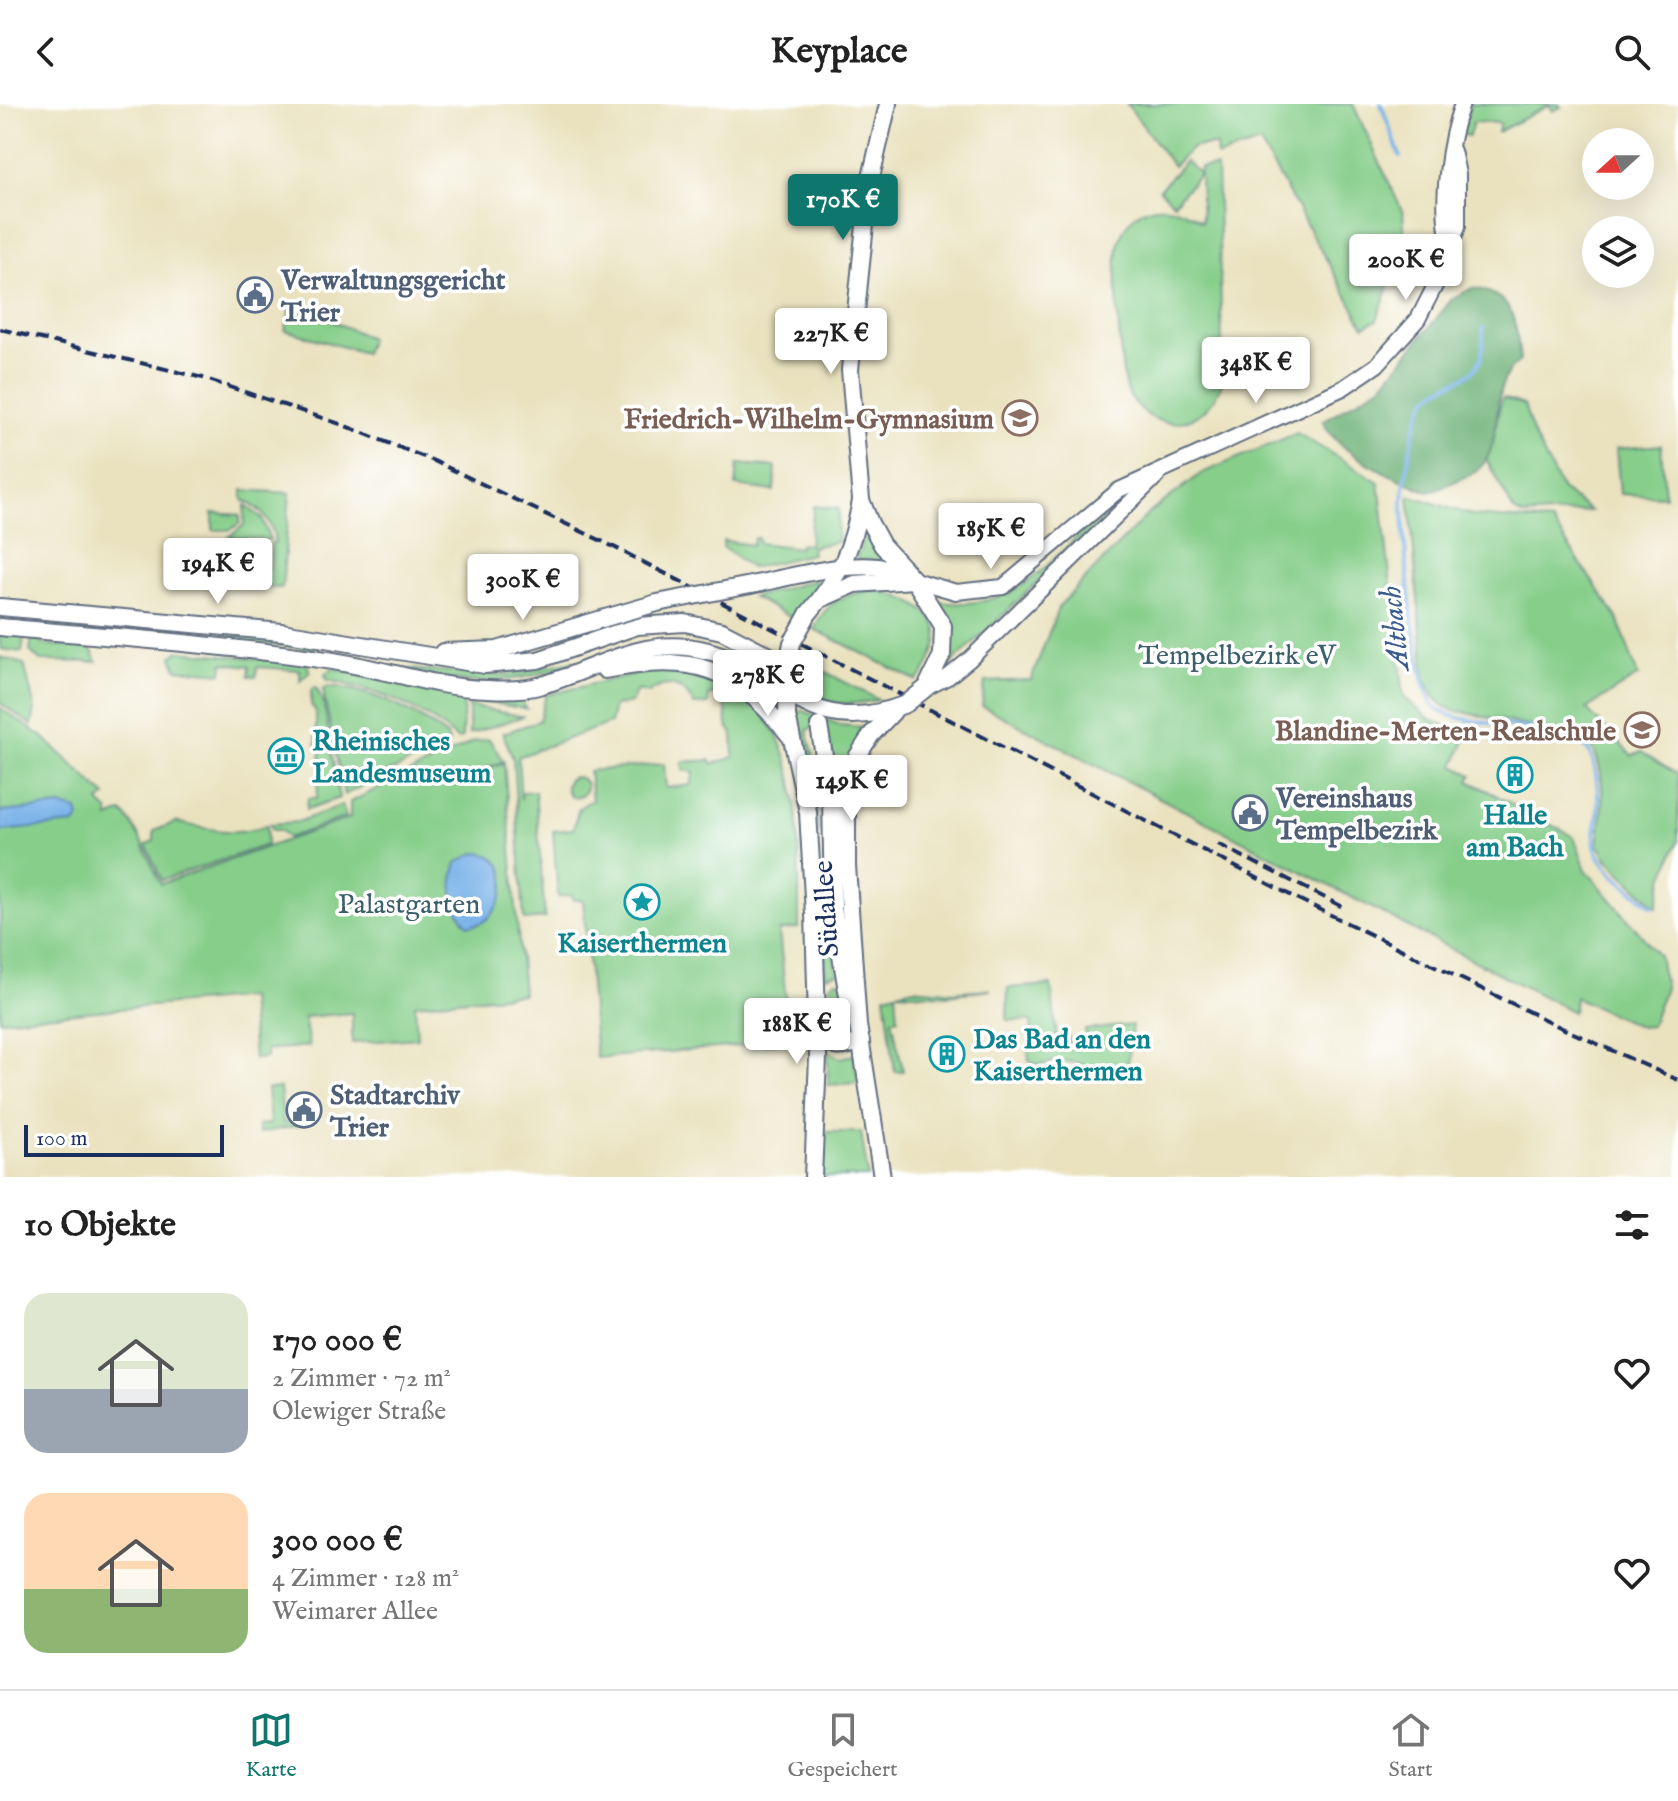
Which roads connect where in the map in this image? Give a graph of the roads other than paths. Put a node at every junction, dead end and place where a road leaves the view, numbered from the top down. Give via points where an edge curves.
1 (888, 104) edge
2 (1462, 104) edge
3 (1158, 475) junction
4 (861, 500) junction
5 (841, 569) junction
6 (914, 580) junction
7 (822, 599) junction
8 (0, 607) edge
9 (0, 627) edge
10 (430, 656) junction
11 (780, 660) junction
12 (541, 685) junction
13 (926, 688) junction
14 (785, 693) junction
15 (906, 704) junction
16 (819, 726) tunnel mouth
17 (791, 738) junction
18 (850, 978) junction
19 (816, 988) junction
20 (817, 1029) junction
21 (860, 1033) junction
22 (813, 1177) edge
23 (882, 1177) edge

1 - 4 main road via 869,186 852,337
2 - 3 street via 1447,173 1444,225 1450,243 1441,276 1406,335 1377,365 1343,388
3 - 6 street via 1107,497 1003,587 956,592
3 - 13 street via 970,659
4 - 5 main road via 854,541
4 - 6 main road via 882,545
5 - 6 main road via 883,568
5 - 7 main road
5 - 10 main road, bridge via 657,603 497,650
6 - 7 main road via 855,584
6 - 13 main road via 941,619 944,633 940,662
7 - 11 main road, bridge
8 - 10 main road via 282,632
9 - 12 main road via 283,654 486,689
10 - 11 main road via 458,663 510,664 627,629 667,623 722,631
11 - 14 main road
12 - 14 main road via 615,657 668,646 722,654
12 - 17 main road via 650,662 682,663 751,691
13 - 15 main road, bridge
14 - 15 main road via 825,711 855,717
14 - 17 main road
15 - 18 main road, Südallee via 866,740 848,787
16 - 18 main road via 829,777 831,885
17 - 19 main road via 808,812
18 - 19 main road
18 - 21 main road via 852,1016
19 - 20 main road
20 - 21 main road via 827,1044 839,1048
20 - 22 main road
21 - 23 main road

